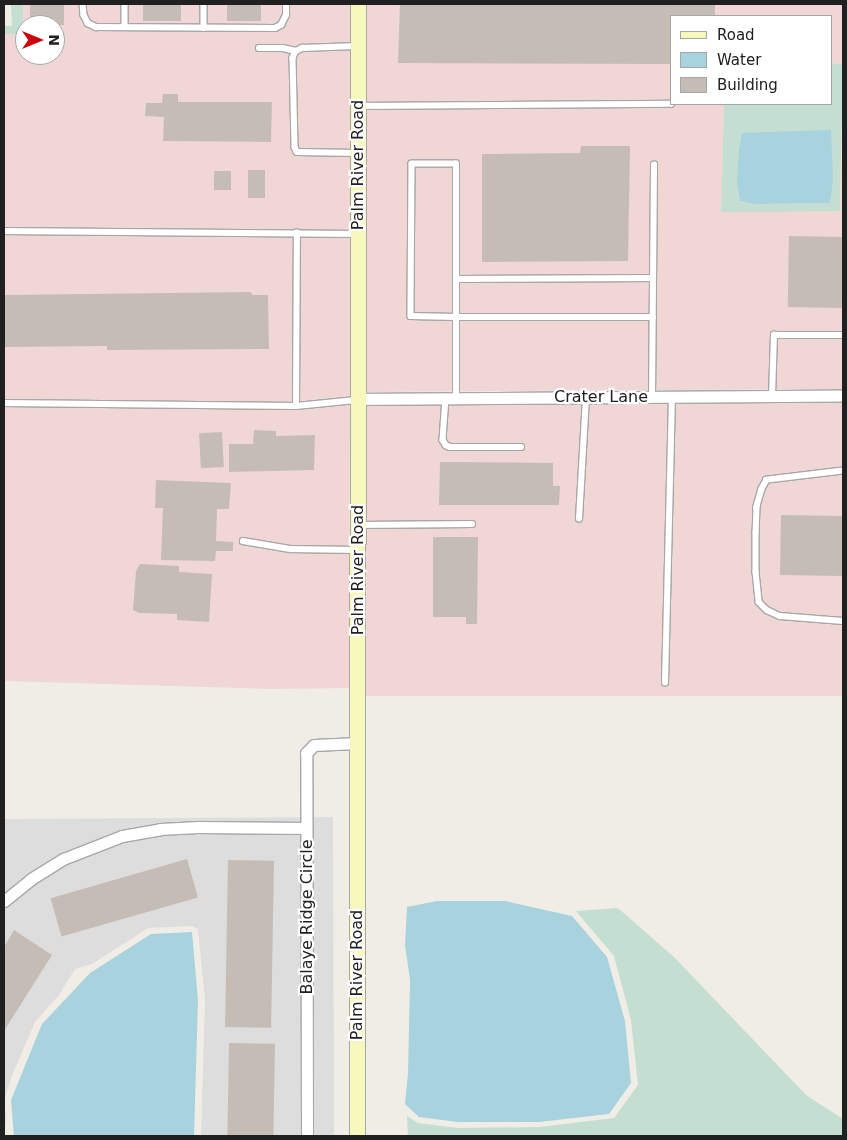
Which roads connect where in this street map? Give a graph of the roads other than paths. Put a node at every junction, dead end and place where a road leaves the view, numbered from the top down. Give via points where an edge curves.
1 (84, 4) edge
2 (124, 4) edge
3 (204, 4) edge
4 (286, 4) edge
5 (358, 4) edge
6 (125, 28) junction
7 (204, 28) junction
8 (358, 46) junction
9 (259, 48) dead end
10 (296, 51) junction
11 (670, 104) edge
12 (358, 106) junction
13 (358, 153) junction
14 (654, 165) dead end
15 (4, 231) edge
16 (297, 233) junction
17 (358, 234) junction
18 (456, 278) junction
19 (653, 278) junction
20 (456, 317) junction
21 (653, 317) junction
22 (843, 335) edge
23 (772, 396) junction
24 (843, 396) edge
25 (451, 397) junction
26 (586, 397) junction
27 (652, 397) junction
28 (672, 397) junction
29 (358, 399) junction
30 (4, 403) edge
31 (296, 406) junction
32 (521, 447) dead end
33 (843, 471) edge
34 (579, 519) dead end
35 (472, 524) dead end
36 (358, 525) junction
37 (243, 541) dead end
38 (358, 550) junction
39 (843, 621) edge
40 (664, 683) dead end
41 (357, 743) junction
42 (306, 828) junction
43 (4, 901) edge
44 (307, 1136) edge
45 (357, 1136) edge

1 - 6 lane via 84,15 96,28
2 - 6 lane
3 - 7 lane
4 - 7 lane via 286,15 281,25 274,28
5 - 8 street, Palm River Road
6 - 7 lane
8 - 10 lane via 302,48
8 - 12 street, Palm River Road
9 - 10 lane
10 - 13 lane via 293,58 294,147 297,152
11 - 12 lane
12 - 13 street, Palm River Road
13 - 17 street, Palm River Road
14 - 19 lane
15 - 16 lane
16 - 17 lane
16 - 31 lane
17 - 29 street, Palm River Road
18 - 19 lane
18 - 20 lane
18 - 20 lane via 456,164 412,164 411,316
19 - 21 lane
20 - 21 lane
20 - 25 lane
21 - 27 lane
22 - 23 lane via 774,336
23 - 24 street, Crater Lane
23 - 28 street, Crater Lane
25 - 26 street, Crater Lane
25 - 29 street, Crater Lane
25 - 32 lane via 443,440 446,445
26 - 27 street, Crater Lane
26 - 34 lane
27 - 28 street, Crater Lane
28 - 40 lane
29 - 31 lane
29 - 36 street, Palm River Road
30 - 31 lane
33 - 39 lane via 767,480 757,507 756,572 759,602 767,610 787,618
35 - 36 lane
36 - 38 street, Palm River Road
37 - 38 lane via 291,548
38 - 41 street, Palm River Road
41 - 42 street, Balaye Ridge Circle via 319,745 306,753
41 - 45 street, Palm River Road
42 - 43 street via 198,827 122,836 63,859
42 - 44 street, Balaye Ridge Circle

